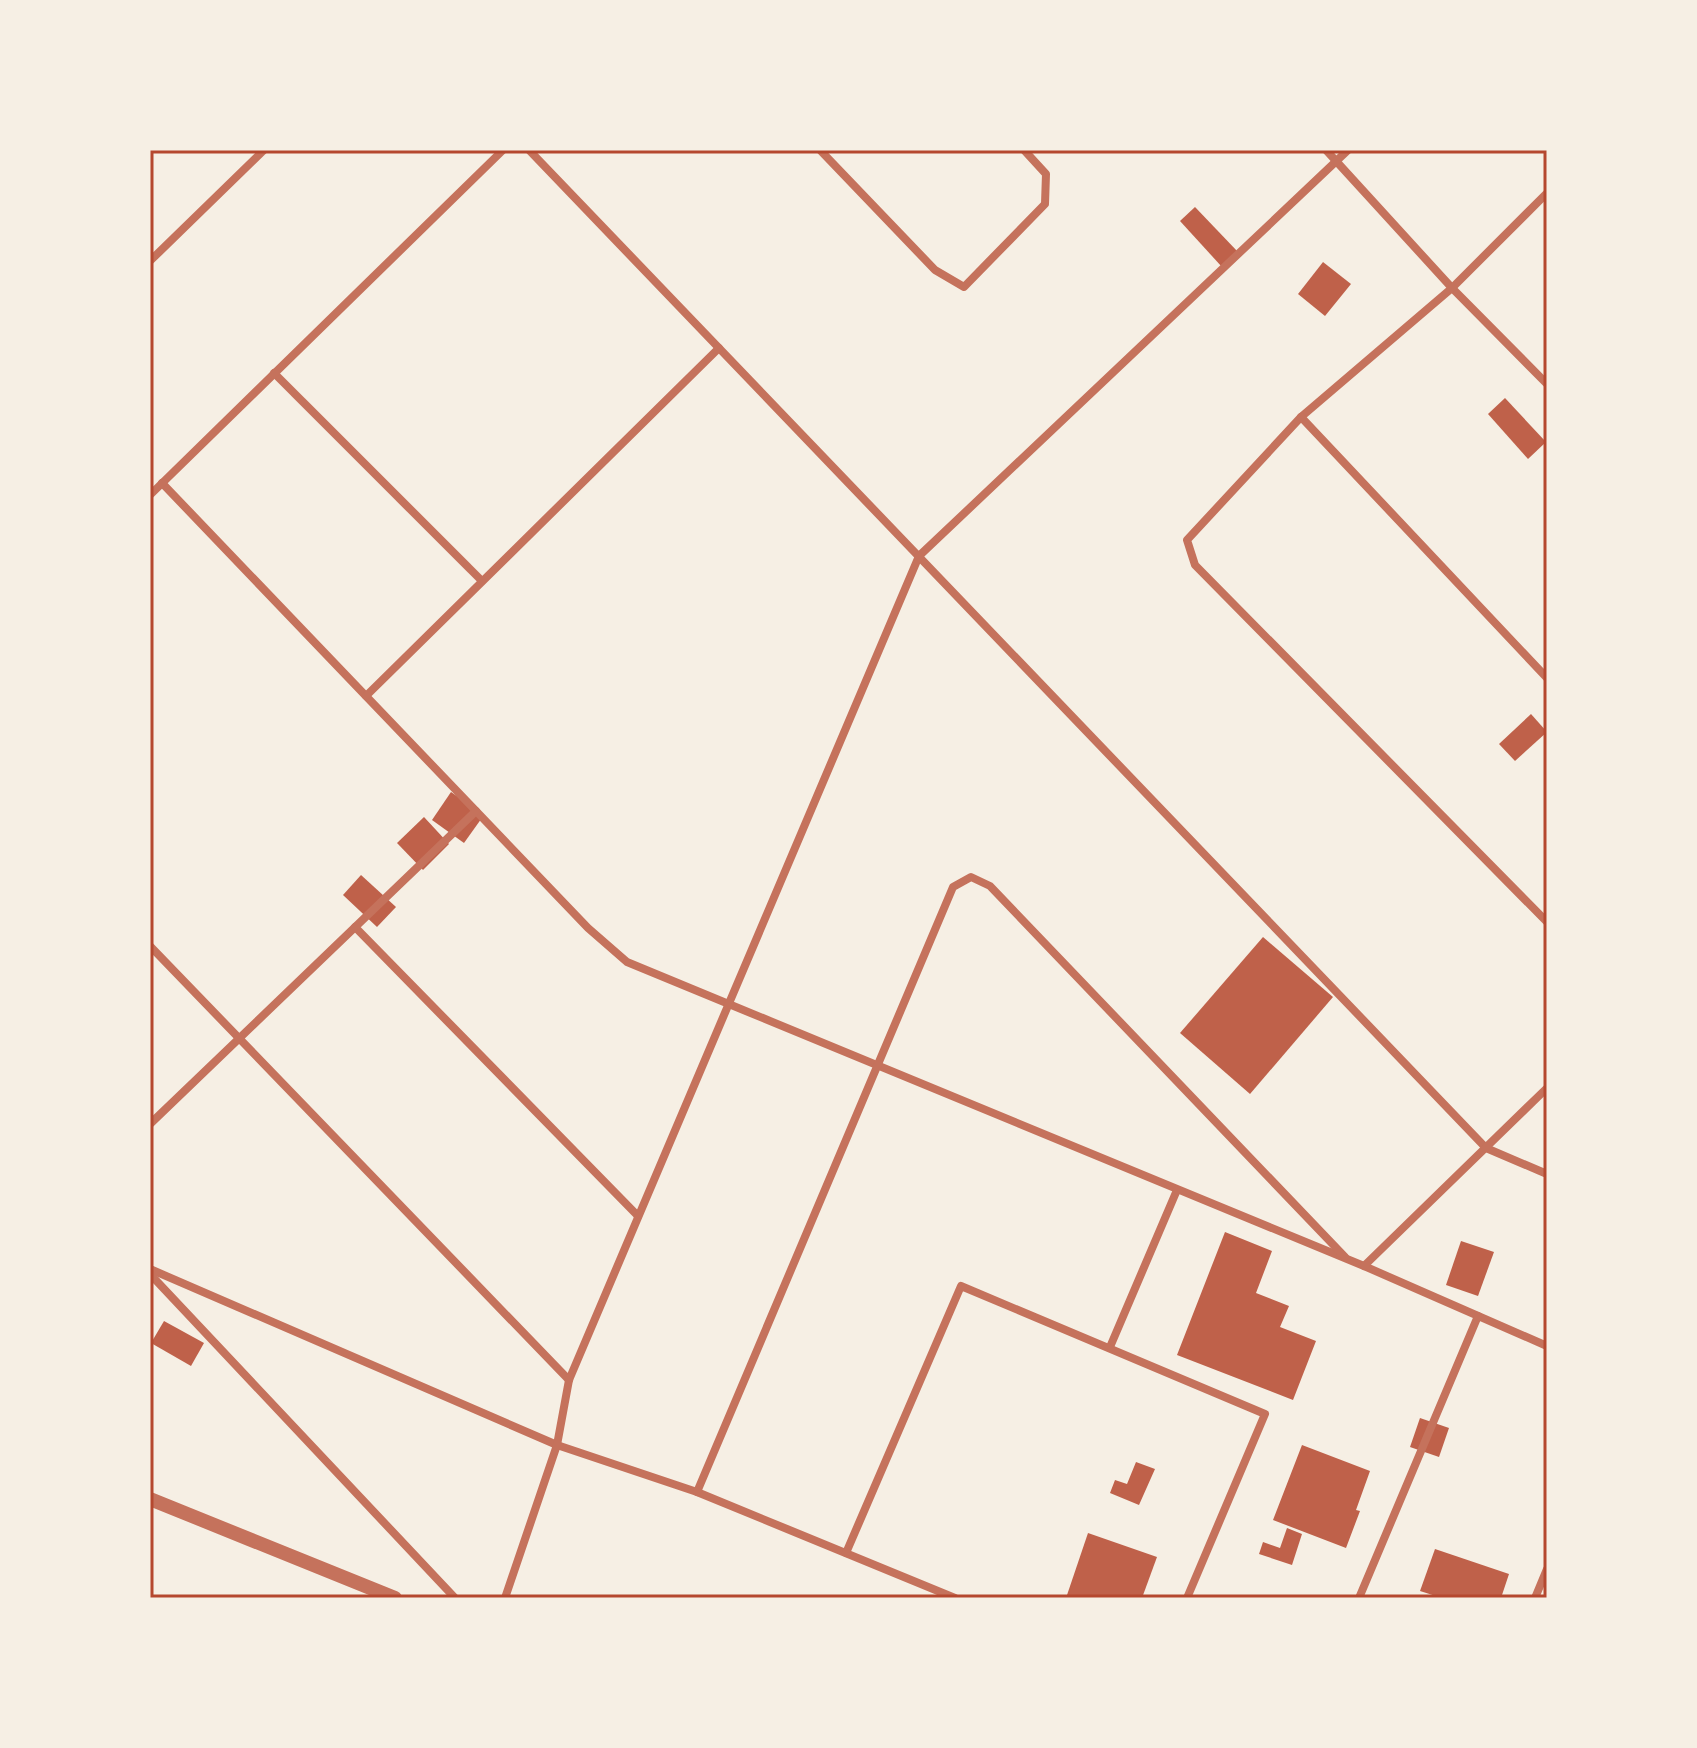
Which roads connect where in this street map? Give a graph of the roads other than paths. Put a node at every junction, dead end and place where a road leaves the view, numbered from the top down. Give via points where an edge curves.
1 (264, 150) edge
2 (503, 150) edge
3 (529, 150) edge
4 (820, 150) edge
5 (1024, 150) edge
6 (1326, 150) edge
7 (1348, 150) edge
8 (1337, 161) junction
9 (1547, 193) edge
10 (152, 255) edge
11 (1452, 288) junction
12 (719, 348) junction
13 (274, 373) junction
14 (1547, 384) edge
15 (1301, 417) junction
16 (162, 483) junction
17 (150, 495) edge
18 (919, 556) junction
19 (482, 581) junction
20 (1547, 678) edge
21 (366, 696) junction
22 (476, 811) junction
23 (1547, 922) edge
24 (355, 927) junction
25 (150, 946) edge
26 (727, 1006) junction
27 (239, 1038) junction
28 (877, 1067) junction
29 (1547, 1088) edge
30 (150, 1124) edge
31 (1486, 1148) junction
32 (1547, 1174) edge
33 (1177, 1190) junction
34 (638, 1216) junction
35 (1348, 1260) junction
36 (1364, 1266) junction
37 (150, 1272) edge
38 (1478, 1316) junction
39 (1547, 1346) edge
40 (1110, 1347) junction
41 (569, 1380) junction
42 (557, 1445) junction
43 (697, 1492) junction
44 (150, 1499) edge
45 (846, 1553) junction
46 (1547, 1569) edge
47 (395, 1598) edge
48 (455, 1598) edge
49 (505, 1598) edge
50 (955, 1598) edge
51 (1187, 1598) edge
52 (1359, 1598) edge
53 (1535, 1598) edge

1 - 10 street
2 - 13 street
3 - 12 street
4 - 5 street via 935,270 964,287 1045,204 1046,174
6 - 8 street
7 - 8 street
8 - 11 street
8 - 18 street
9 - 11 street
11 - 14 street
11 - 15 street
12 - 18 street
12 - 19 street
13 - 16 street
13 - 19 street
15 - 20 street
15 - 23 street via 1187,540 1195,565
16 - 17 street
16 - 21 street
18 - 26 street
18 - 31 street
19 - 21 street
21 - 22 street
22 - 24 street
22 - 26 street via 627,962
24 - 27 street
24 - 34 street
25 - 27 street
26 - 28 street
26 - 34 street
27 - 30 street
27 - 41 street
28 - 33 street
28 - 35 street via 953,887 971,877 990,886
28 - 43 street
29 - 31 street
31 - 32 street
31 - 36 street
33 - 35 street
33 - 40 street
34 - 41 street
35 - 36 street
36 - 38 street
37 - 42 street
37 - 48 street
38 - 39 street
38 - 52 street
40 - 45 street via 961,1286
40 - 51 street via 1265,1414
41 - 42 street
42 - 43 street
42 - 49 street
43 - 45 street
44 - 47 street
45 - 50 street
46 - 53 street

